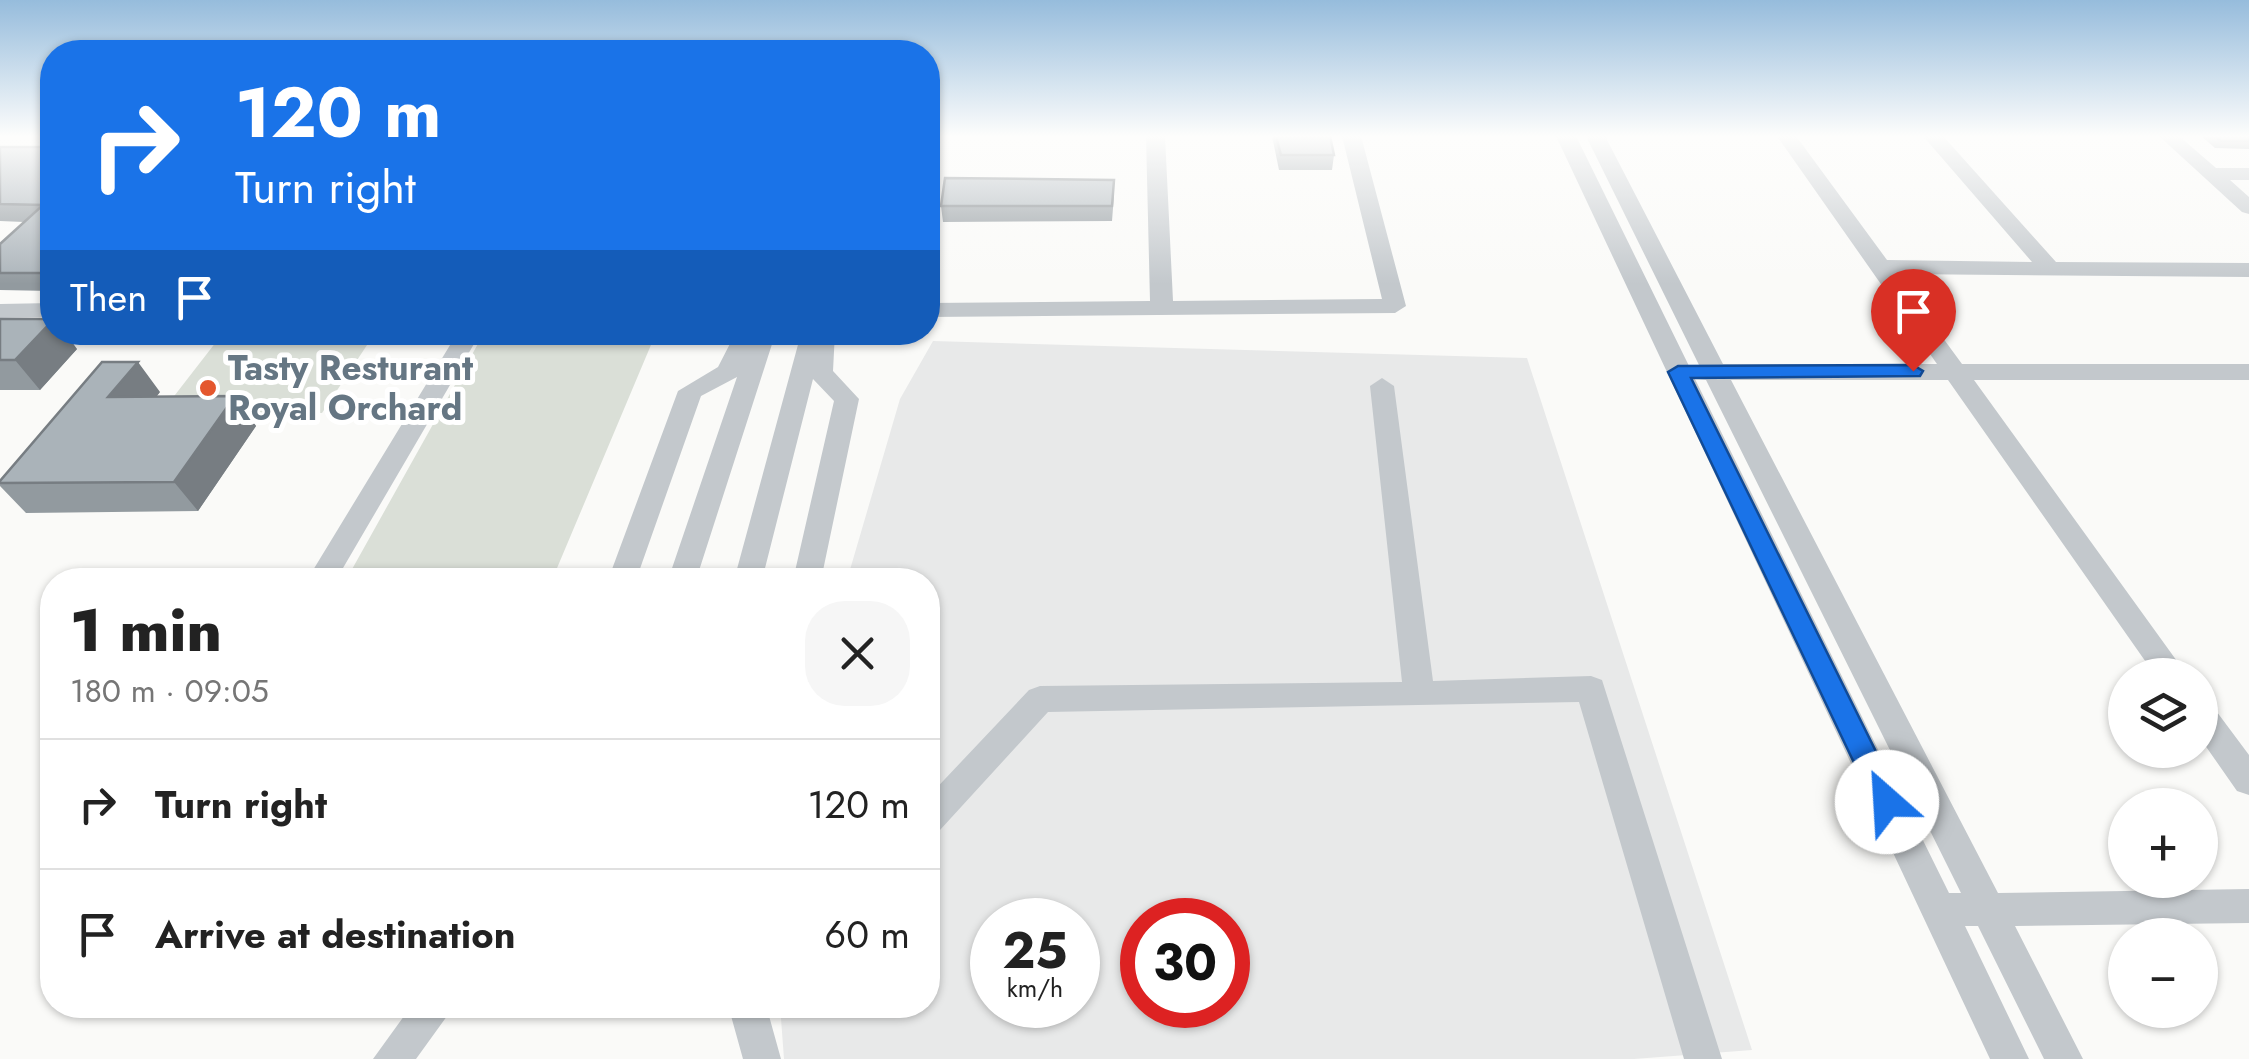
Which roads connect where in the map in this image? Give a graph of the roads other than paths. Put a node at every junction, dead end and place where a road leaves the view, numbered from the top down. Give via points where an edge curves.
1 (1156, 185) edge
2 (1365, 185) edge
3 (1589, 185) edge
4 (1619, 185) edge
5 (1820, 185) edge
6 (1976, 185) edge
7 (2224, 185) edge
8 (2249, 208) edge
9 (1877, 267) junction
10 (2050, 269) junction
11 (2249, 270) edge
12 (1162, 308) junction
13 (40, 310) edge
14 (940, 310) edge
15 (0, 311) edge
16 (462, 345) edge
17 (745, 345) edge
18 (748, 345) edge
19 (818, 345) edge
20 (821, 345) edge
21 (1953, 371) junction
22 (1678, 372) junction
23 (1715, 372) junction
24 (2249, 372) edge
25 (1382, 386) dead end
26 (328, 568) edge
27 (626, 568) edge
28 (685, 568) edge
29 (752, 568) edge
30 (810, 568) edge
31 (2160, 658) edge
32 (1419, 694) junction
33 (2218, 738) edge
34 (2249, 781) edge
35 (940, 805) edge
36 (2249, 906) edge
37 (1990, 909) junction
38 (1939, 910) junction
39 (752, 1018) edge
40 (762, 1059) edge
41 (1703, 1059) edge
42 (2010, 1059) edge
43 (2064, 1059) edge

1 - 12 street
2 - 12 street via 1395,306
3 - 22 street
4 - 23 street
5 - 9 street
6 - 10 street
7 - 8 street
9 - 10 street
9 - 21 street
10 - 11 street
12 - 14 street
13 - 15 street
16 - 26 street
17 - 27 street via 728,372 690,391
18 - 28 street
19 - 29 street
20 - 30 street via 821,372 847,399
21 - 23 street
21 - 24 street
21 - 31 street
22 - 23 street
22 - 38 street
23 - 37 street
25 - 32 street
32 - 35 street via 1040,699
32 - 41 street via 1590,689
33 - 34 street
36 - 37 street
37 - 38 street
37 - 43 street
38 - 42 street
39 - 40 street

